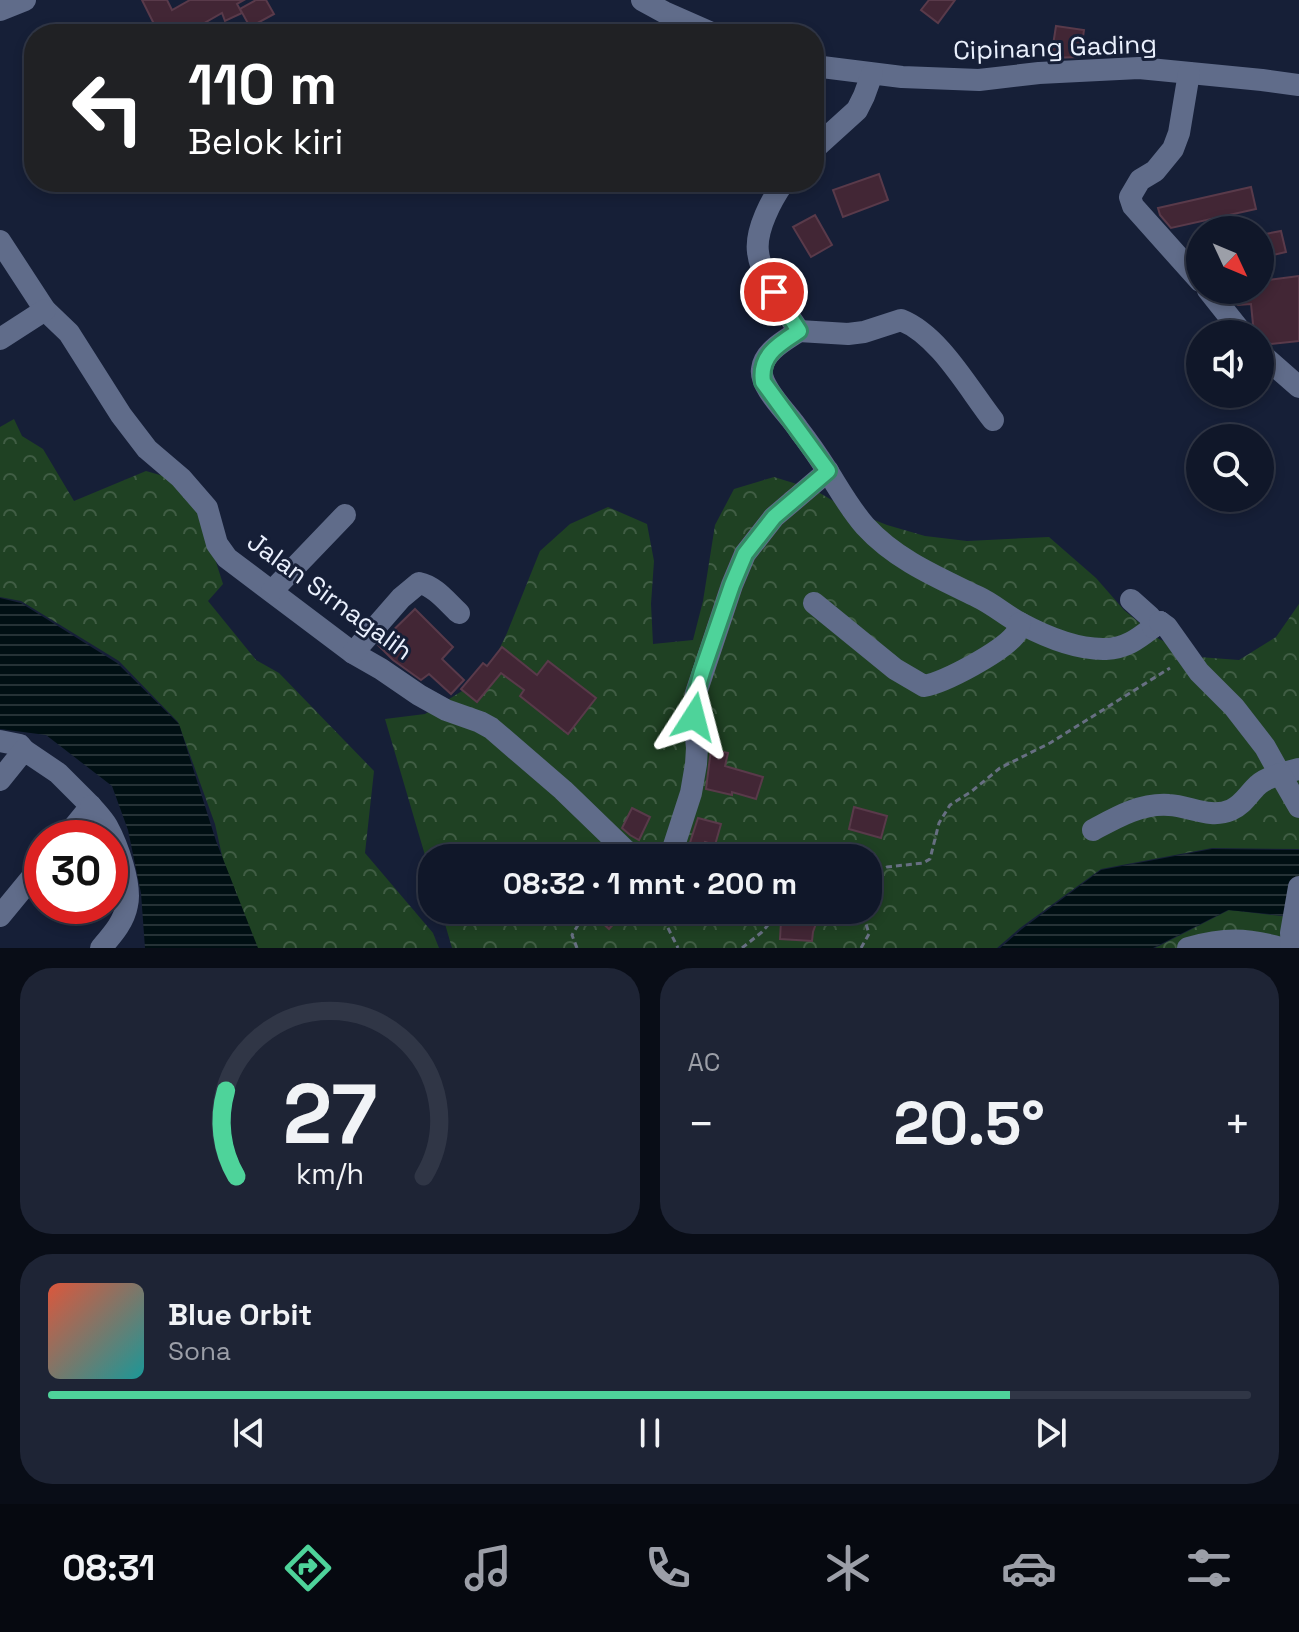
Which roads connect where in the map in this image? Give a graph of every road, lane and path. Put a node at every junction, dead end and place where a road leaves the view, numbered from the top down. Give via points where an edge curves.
1 (25, 0) edge
2 (642, 0) edge
3 (669, 6) edge
4 (0, 10) edge
5 (698, 24) edge
6 (824, 67) edge
7 (1189, 73) junction
8 (872, 74) junction
9 (1299, 85) edge
10 (824, 140) edge
11 (778, 192) edge
12 (0, 241) edge
13 (1186, 265) edge
14 (1219, 304) edge
15 (45, 310) junction
16 (1232, 320) edge
17 (799, 331) junction
18 (0, 339) edge
19 (1274, 365) edge
20 (1299, 387) edge
21 (993, 420) dead end
22 (828, 471) junction
23 (345, 515) dead end
24 (272, 591) junction
25 (1131, 600) dead end
26 (814, 603) dead end
27 (459, 613) dead end
28 (1160, 622) junction
29 (1020, 623) junction
30 (353, 653) junction
31 (1188, 656) junction
32 (0, 741) edge
33 (24, 750) junction
34 (1290, 771) edge
35 (0, 780) edge
36 (91, 806) junction
37 (1299, 807) edge
38 (80, 820) edge
39 (1093, 830) dead end
40 (619, 844) edge
41 (675, 844) edge
42 (882, 869) edge
43 (24, 887) edge
44 (1299, 887) edge
45 (0, 916) edge
46 (579, 924) edge
47 (666, 924) edge
48 (768, 924) edge
49 (866, 924) edge
50 (1288, 943) edge
51 (101, 948) edge
52 (577, 948) edge
53 (678, 948) edge
54 (742, 948) edge
55 (861, 948) edge
56 (1188, 948) edge

1 - 4 street
2 - 3 street
3 - 5 street
6 - 8 street, Cipinang Gading
7 - 8 street, Cipinang Gading via 1139,68 979,80
7 - 9 street, Cipinang Gading
7 - 13 street via 1173,149 1130,197
8 - 10 street via 857,110
11 - 17 street via 769,206 758,253
12 - 15 street, Jalan Sirnagalih
14 - 16 street
15 - 18 street
15 - 24 street, Jalan Sirnagalih via 69,333 147,449 207,508 217,544 227,558
17 - 21 street via 848,334 901,320 914,325 945,356
17 - 22 street via 765,358 763,382
19 - 20 street
22 - 29 street via 865,525 894,553
22 - 41 street via 774,517 745,554 732,585 696,693 696,764
23 - 24 street
24 - 30 street, Jalan Sirnagalih
25 - 28 street via 1153,627
26 - 29 street via 924,686 1000,648
27 - 30 street via 419,583
28 - 29 street via 1130,644 1107,649 1074,646
28 - 31 street
30 - 40 street, Jalan Sirnagalih via 446,710 491,728
31 - 34 street
31 - 42 path via 1050,743 1000,768 950,805 939,823 930,859
32 - 33 street
33 - 35 street
33 - 36 street via 58,773
34 - 37 street
34 - 39 street via 1258,784 1231,810 1213,814 1156,805
36 - 38 street
36 - 51 street via 107,825 129,892 123,920
43 - 45 street
44 - 50 street
46 - 52 path via 572,935
47 - 53 path
48 - 54 path
49 - 55 path via 869,934
50 - 56 street via 1220,941

